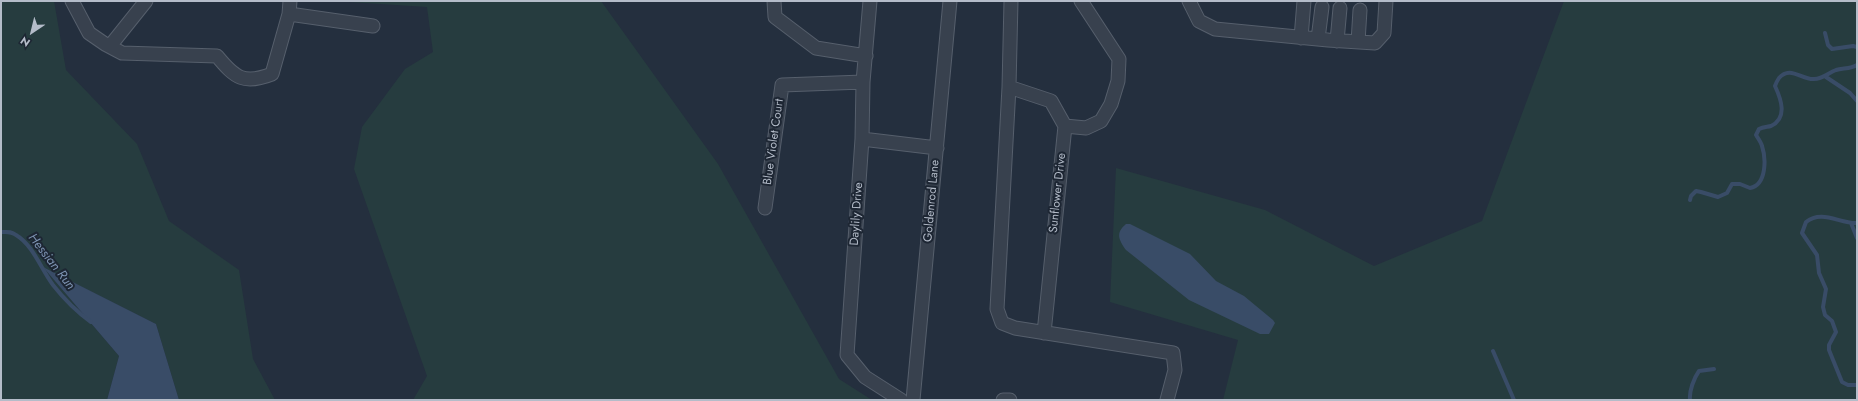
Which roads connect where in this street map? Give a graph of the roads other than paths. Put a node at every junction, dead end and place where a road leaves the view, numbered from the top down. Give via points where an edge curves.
1 (72, 1) edge
2 (146, 1) edge
3 (774, 1) edge
4 (870, 1) edge
5 (950, 1) edge
6 (1011, 1) edge
7 (1081, 1) edge
8 (1189, 1) edge
9 (1304, 1) edge
10 (1386, 1) edge
11 (289, 7) edge
12 (1322, 7) dead end
13 (1340, 8) dead end
14 (1360, 10) dead end
15 (373, 26) dead end
16 (1302, 38) junction
17 (1318, 40) junction
18 (1337, 41) junction
19 (1358, 42) junction
20 (110, 46) junction
21 (866, 56) junction
22 (863, 82) junction
23 (1009, 87) junction
24 (1065, 126) junction
25 (862, 139) junction
26 (937, 148) junction
27 (765, 208) dead end
28 (1044, 333) junction
29 (901, 400) edge
30 (913, 400) edge
31 (1003, 400) edge
32 (1010, 400) edge
33 (1167, 400) edge

1 - 20 street via 89,33
2 - 20 street
3 - 21 street via 775,17 816,48
4 - 21 street, Daylily Drive
5 - 26 street, Goldenrod Lane
6 - 23 street
7 - 24 street via 1119,59 1118,81 1111,104 1101,121 1086,128
8 - 16 street via 1199,21 1215,29
9 - 16 street
10 - 19 street via 1384,33 1375,43
11 - 15 street
11 - 20 street via 272,74 260,79 243,80 230,72 217,56 122,53
12 - 17 street
13 - 18 street
14 - 19 street
16 - 17 street
17 - 18 street
18 - 19 street
21 - 22 street, Daylily Drive
22 - 25 street, Daylily Drive
22 - 27 street, Blue Violet Court via 782,85
23 - 24 street via 1051,101
23 - 28 street via 997,309 1002,323
24 - 28 street, Sunflower Drive
25 - 26 street
25 - 29 street, Daylily Drive via 847,355 865,377
26 - 30 street, Goldenrod Lane
28 - 33 street via 1173,353 1174,370
31 - 32 street

